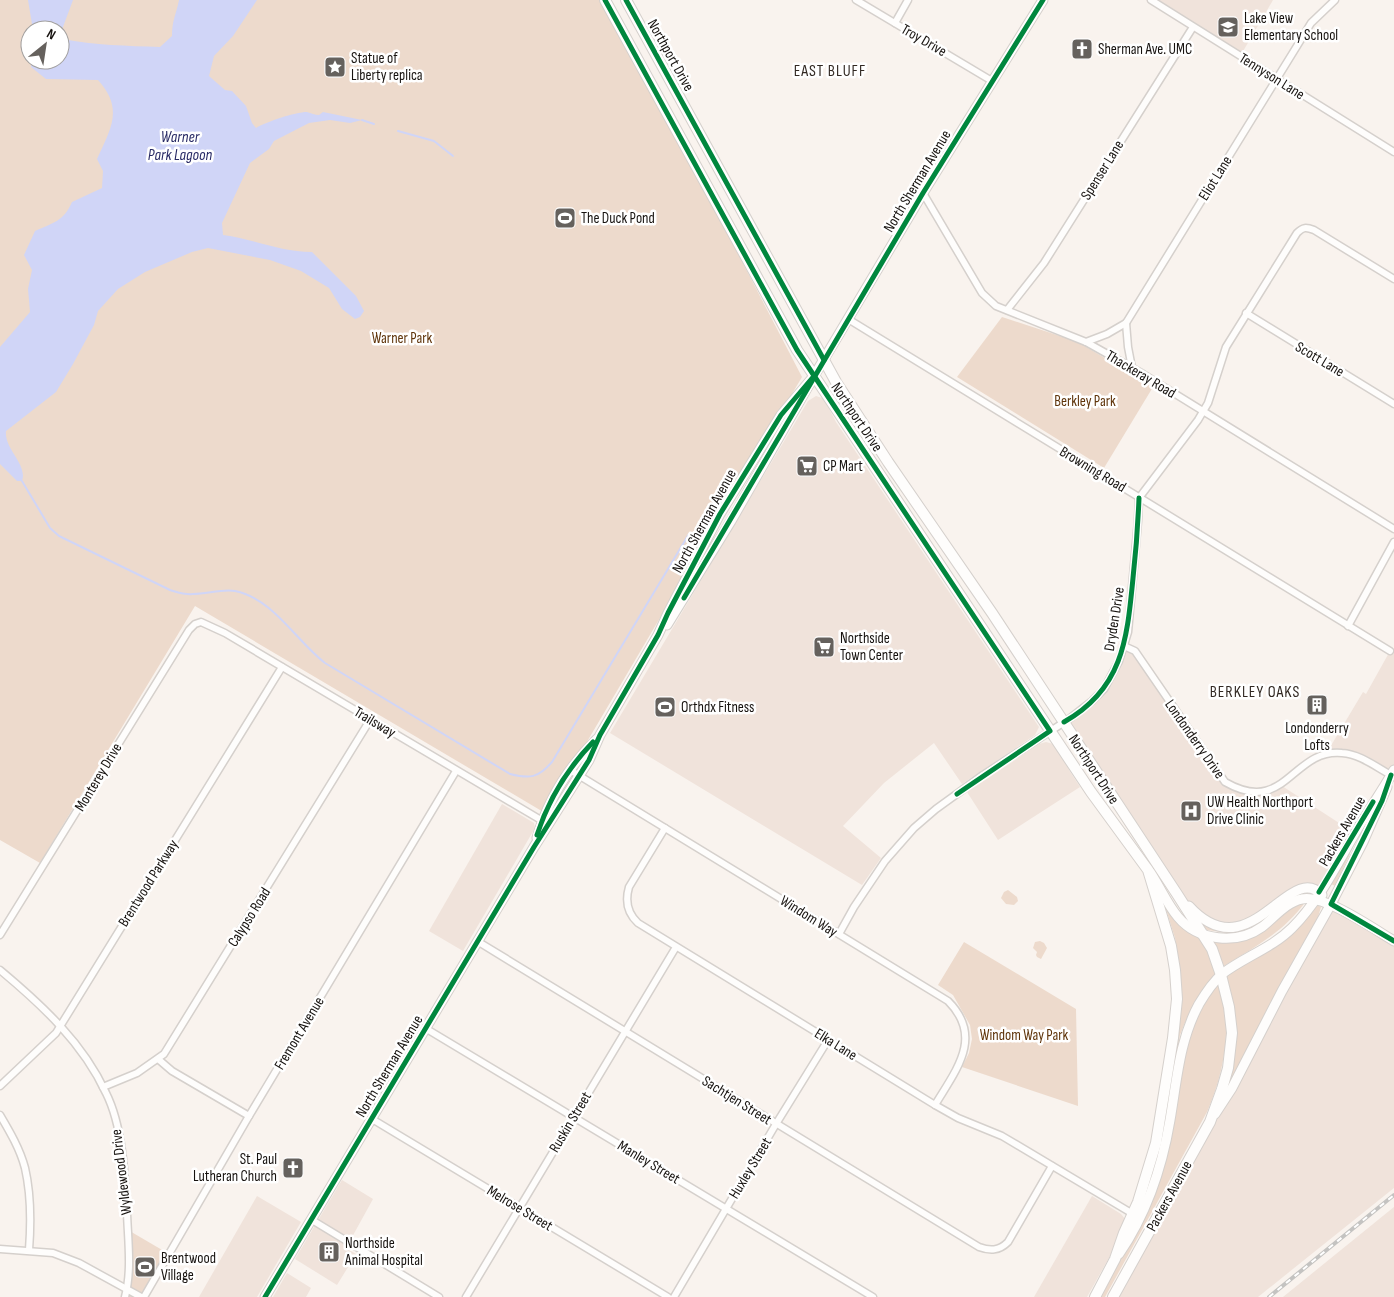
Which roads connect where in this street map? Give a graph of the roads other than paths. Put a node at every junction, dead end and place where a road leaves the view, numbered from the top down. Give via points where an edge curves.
1 (605, 0) edge
2 (626, 0) edge
3 (856, 0) edge
4 (908, 0) edge
5 (1042, 0) edge
6 (1151, 0) edge
7 (1335, 0) edge
8 (895, 23) junction
9 (1193, 27) junction
10 (1277, 79) junction
11 (992, 81) junction
12 (1394, 152) edge
13 (923, 193) junction
14 (1394, 279) edge
15 (1007, 310) junction
16 (1246, 314) junction
17 (848, 320) junction
18 (1126, 323) junction
19 (1086, 342) junction
20 (824, 360) junction
21 (1132, 368) junction
22 (814, 376) junction
23 (1394, 404) edge
24 (1203, 411) junction
25 (1139, 498) junction
26 (1394, 529) edge
27 (1394, 542) edge
28 (928, 546) junction
29 (956, 561) junction
30 (200, 622) joint
31 (1348, 626) junction
32 (658, 636) junction
33 (1124, 646) junction
34 (1390, 651) dead end
35 (282, 667) junction
36 (370, 720) junction
37 (1064, 722) junction
38 (1050, 731) junction
39 (600, 735) junction
40 (570, 770) junction
41 (456, 771) junction
42 (1392, 773) edge
43 (580, 775) junction
44 (545, 823) junction
45 (665, 828) junction
46 (1148, 870) junction
47 (1177, 894) junction
48 (1317, 896) junction
49 (1331, 904) junction
50 (840, 934) junction
51 (1202, 934) junction
52 (0, 935) edge
53 (477, 941) junction
54 (1394, 941) edge
55 (676, 947) junction
56 (0, 970) edge
57 (1222, 975) junction
58 (60, 1026) junction
59 (425, 1028) junction
60 (625, 1031) junction
61 (828, 1040) junction
62 (158, 1059) junction
63 (0, 1086) edge
64 (103, 1087) junction
65 (935, 1105) junction
66 (0, 1115) edge
67 (249, 1116) junction
68 (573, 1117) junction
69 (372, 1119) junction
70 (1210, 1122) junction
71 (776, 1124) junction
72 (1052, 1166) junction
73 (519, 1208) junction
74 (726, 1209) junction
75 (1133, 1214) junction
76 (312, 1220) junction
77 (0, 1249) edge
78 (29, 1250) junction
79 (1116, 1260) junction
80 (127, 1289) junction
81 (125, 1297) edge
82 (142, 1297) edge
83 (265, 1297) edge
84 (439, 1297) edge
85 (466, 1297) edge
86 (668, 1297) edge
87 (674, 1297) edge
88 (873, 1297) edge
89 (1095, 1297) edge
90 (1113, 1297) edge

1 - 22 main road, Northport Drive via 782,324
2 - 20 main road, Northport Drive
3 - 8 street, Troy Drive
4 - 8 street
5 - 11 street, North Sherman Avenue
6 - 9 street, Tennyson Lane
7 - 10 street, Eliot Lane via 1312,23
8 - 11 street, Troy Drive
9 - 10 street, Tennyson Lane
9 - 15 street, Spenser Lane via 1044,264
10 - 12 street, Tennyson Lane
10 - 18 street, Eliot Lane
11 - 13 street, North Sherman Avenue
13 - 15 street, Thackeray Road via 982,293 992,303
13 - 17 street, North Sherman Avenue
14 - 16 street via 1314,230 1302,228
15 - 19 street, Thackeray Road
16 - 23 street, Scott Lane
16 - 24 street via 1226,347 1217,380
17 - 20 street, North Sherman Avenue
17 - 25 street, Browning Road
18 - 19 street, Eliot Lane
18 - 21 street
19 - 21 street, Thackeray Road
20 - 22 street, North Sherman Avenue
20 - 29 main road, Northport Drive
21 - 24 street, Thackeray Road
22 - 28 main road, Northport Drive
22 - 32 street, North Sherman Avenue via 725,532 674,616
22 - 32 street, North Sherman Avenue via 785,409 742,476
24 - 25 street
24 - 26 street, Thackeray Road
25 - 31 street, Browning Road
25 - 33 street, Dryden Drive via 1131,603
27 - 31 street
28 - 29 main road
28 - 38 main road, Northport Drive
29 - 37 main road, Northport Drive
30 - 35 street, Trailsway via 220,630
30 - 52 street, Monterey Drive via 189,630
31 - 34 street, Browning Road
32 - 39 street, North Sherman Avenue
33 - 37 street, Dryden Drive via 1120,661 1104,689
33 - 42 street, Londonderry Drive via 1135,651 1225,782 1235,788 1264,793 1285,782 1314,759 1337,752 1357,756
35 - 36 street, Trailsway
35 - 58 street, Brentwood Parkway
36 - 41 street, Trailsway
36 - 62 street, Calypso Road via 184,1025
37 - 38 street, Dryden Drive
37 - 47 main road, Northport Drive
38 - 46 main road, Northport Drive
38 - 50 street, Dryden Drive via 936,808 914,828 885,860
39 - 40 street, North Sherman Avenue
39 - 43 street, North Sherman Avenue
40 - 43 street, Windom Way
40 - 44 street, North Sherman Avenue via 549,805
41 - 44 street, Trailsway
41 - 67 street, Fremont Avenue
42 - 48 street, Packers Avenue
42 - 49 street, Packers Avenue via 1382,801
43 - 44 street, North Sherman Avenue
43 - 45 street, Windom Way
44 - 53 street, North Sherman Avenue
45 - 50 street, Windom Way
45 - 55 street, Elka Lane via 629,887 626,900 633,918
46 - 51 street via 1180,919
46 - 75 main road, Northport Drive via 1171,946 1177,999 1156,1143
47 - 48 street via 1204,920 1217,926 1232,927 1255,921 1299,889 1312,888
47 - 51 main road, Northport Drive
48 - 49 street
48 - 51 street via 1291,904 1247,935 1225,938
48 - 57 street, Packers Avenue via 1289,931
49 - 54 street
49 - 70 street, Packers Avenue
50 - 65 street, Windom Way via 948,1001 958,1012 965,1025 966,1044 960,1063
51 - 57 main road, Northport Drive
53 - 59 street, North Sherman Avenue
53 - 60 street, Sachtjen Street
55 - 60 street, Ruskin Street
55 - 61 street, Elka Lane
56 - 58 street, Wyldewood Drive
57 - 70 main road, Northport Drive via 1232,1033 1228,1068
57 - 79 street, Packers Avenue via 1188,1026 1156,1181 1130,1238
58 - 63 street, Brentwood Parkway via 54,1036
58 - 64 street, Wyldewood Drive via 87,1058
59 - 68 street, Manley Street
59 - 69 street, North Sherman Avenue
60 - 68 street, Ruskin Street
60 - 71 street, Sachtjen Street
61 - 65 street, Elka Lane
61 - 71 street, Huxley Street
62 - 64 street, Calypso Road via 137,1073
62 - 67 street via 172,1071
64 - 80 street, Wyldewood Drive via 117,1125 122,1151 128,1244
65 - 72 street, Elka Lane via 1002,1136
66 - 78 street via 25,1168
67 - 82 street, Fremont Avenue
68 - 73 street, Ruskin Street
68 - 74 street, Manley Street
69 - 73 street, Melrose Street
69 - 76 street, North Sherman Avenue
70 - 90 main road, Packers Avenue
71 - 72 street, Sachtjen Street via 987,1250 1000,1248 1008,1242
71 - 74 street, Huxley Street
72 - 75 street, Elka Lane
73 - 85 street, Ruskin Street
73 - 86 street, Melrose Street
74 - 87 street, Huxley Street
74 - 88 street, Manley Street
75 - 79 main road, Northport Drive
76 - 83 street, North Sherman Avenue
76 - 84 street
77 - 78 street
78 - 80 street via 53,1253 79,1263
79 - 89 main road, Northport Drive
80 - 81 street, Wyldewood Drive
80 - 82 street

